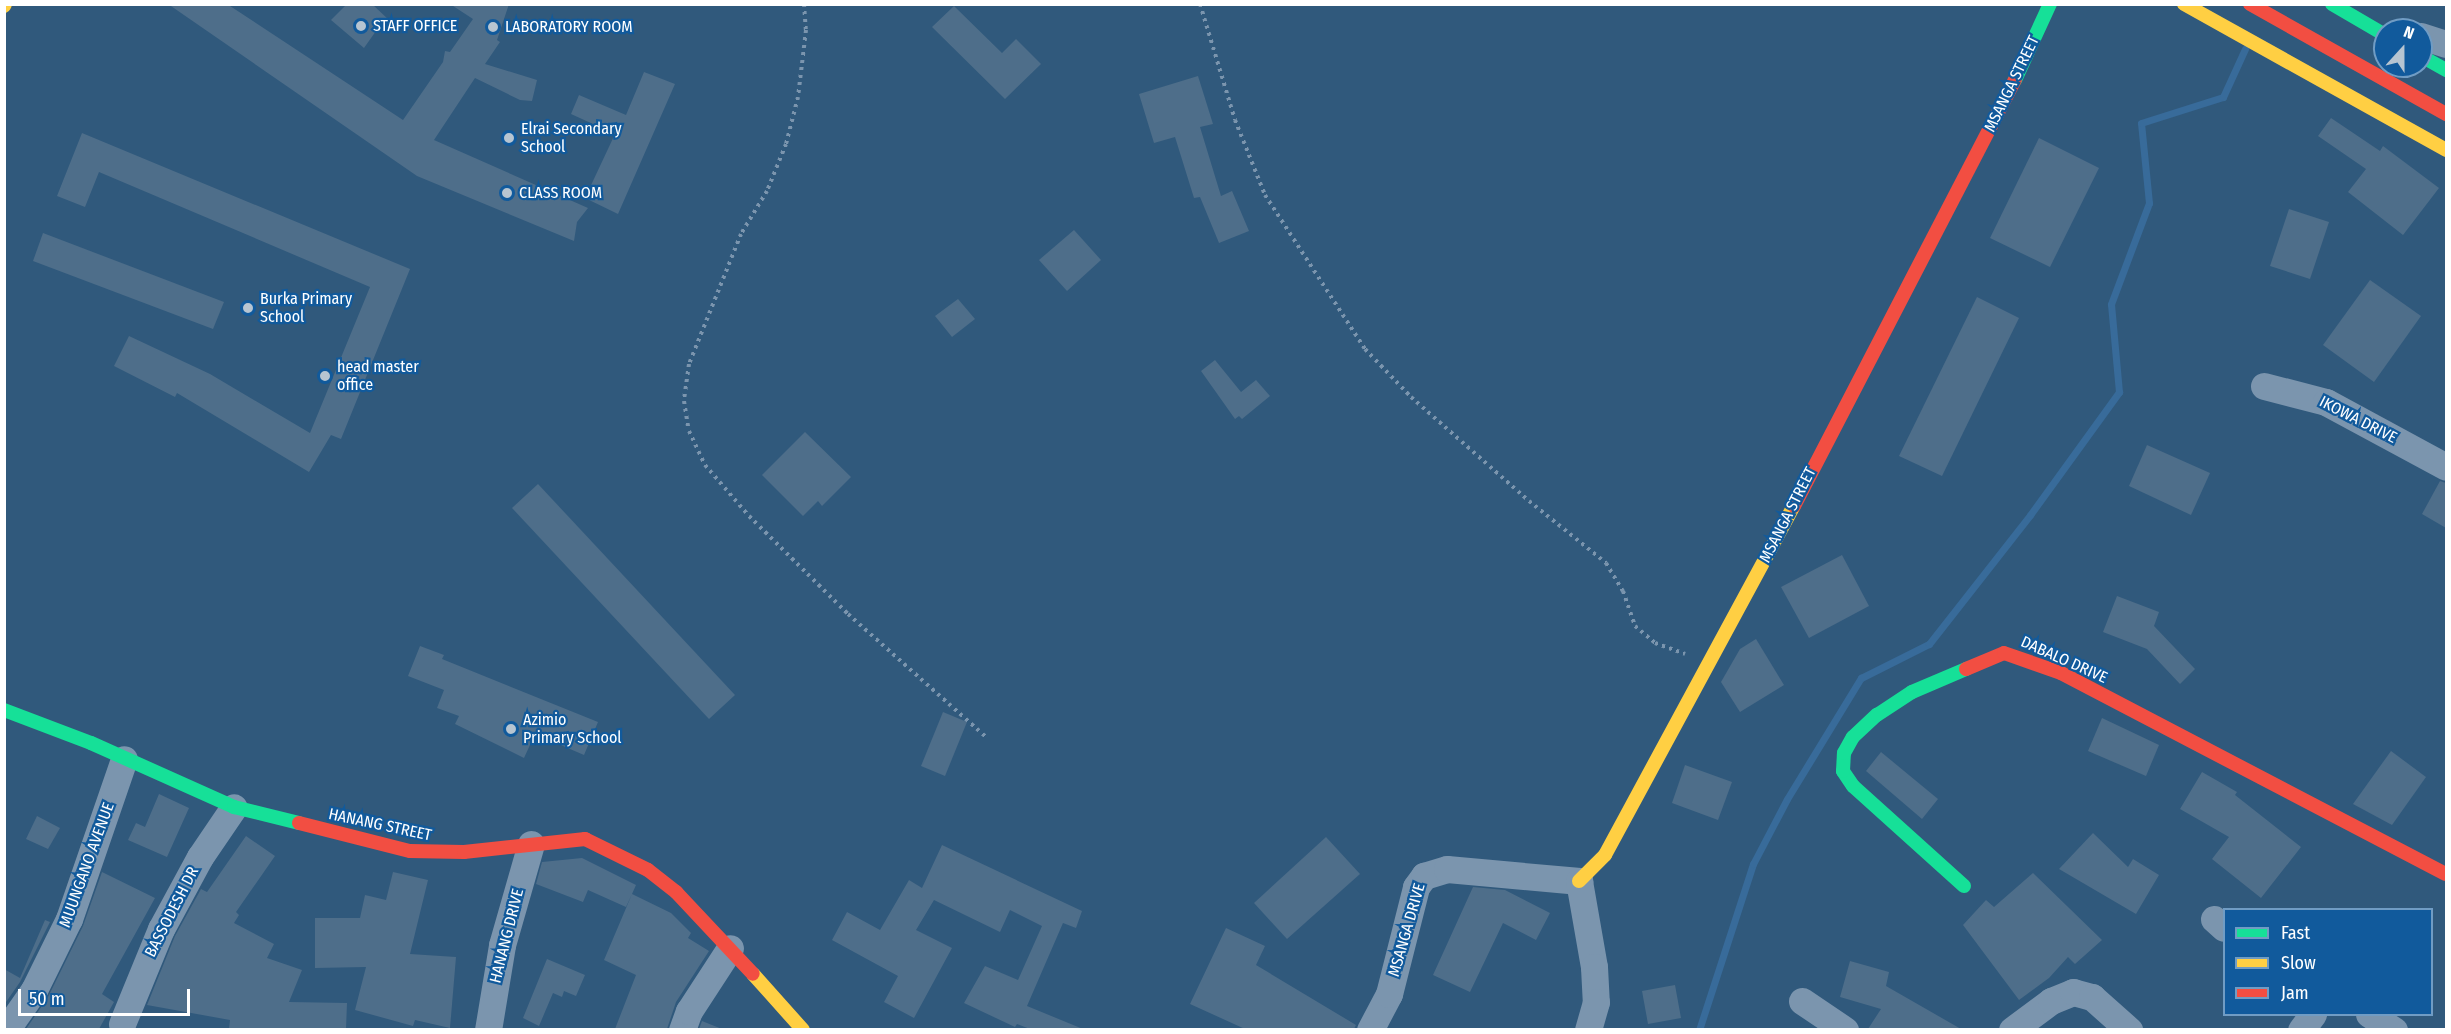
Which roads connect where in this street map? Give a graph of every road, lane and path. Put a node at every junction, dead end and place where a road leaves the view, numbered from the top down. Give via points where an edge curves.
1 (804, 4) edge
2 (863, 4) edge
3 (883, 4) edge
4 (1200, 4) edge
5 (2050, 4) edge
6 (2184, 4) edge
7 (2250, 4) edge
8 (2343, 11) edge
9 (2373, 21) edge
10 (2373, 28) edge
11 (2446, 114) edge
12 (2446, 150) edge
13 (2264, 386) dead end
14 (2446, 467) edge
15 (1710, 664) junction
16 (4, 710) edge
17 (987, 738) dead end
18 (124, 759) junction
19 (234, 807) junction
20 (531, 844) junction
21 (2446, 874) edge
22 (1579, 881) junction
23 (1964, 886) dead end
24 (730, 948) junction
25 (1802, 1000) dead end
26 (2311, 1016) edge
27 (2372, 1016) edge
28 (122, 1024) dead end
29 (6, 1029) edge
30 (488, 1029) edge
31 (682, 1029) edge
32 (803, 1029) edge
33 (1370, 1029) edge
34 (1588, 1029) edge
35 (1845, 1029) edge
36 (2012, 1029) edge
37 (2129, 1029) edge
38 (2301, 1029) edge
39 (2394, 1029) edge

1 - 17 path via 806,30 798,97 786,144 766,191 741,234 689,364 684,401 689,431 705,465 749,516 848,614
2 - 3 path
4 - 15 path via 1235,120 1265,195 1365,349 1411,397 1606,563 1623,591 1635,626 1655,643
5 - 15 main road, MSANGA STREET via 1995,122
6 - 12 main road
7 - 11 main road
8 - 9 street
8 - 10 main road
13 - 14 street, IKOWA DRIVE via 2326,402
15 - 22 main road, MSANGA STREET via 1605,855
16 - 18 main road, HANANG STREET
18 - 19 main road, HANANG STREET
18 - 29 street, MUUNGANO AVENUE via 69,919 34,990
19 - 20 main road, HANANG STREET via 410,851 435,854
19 - 28 street, BASSODESH DR via 200,856 161,929
20 - 24 main road, HANANG STREET via 584,838 632,861 676,892
20 - 30 street, HANANG DRIVE via 501,945
21 - 23 main road, DABALO DRIVE via 2061,673 2004,652 1912,692 1877,715 1853,737 1844,753 1843,771 1853,786
22 - 33 street, MSANGA DRIVE via 1447,869 1424,876 1416,887 1389,994
22 - 34 street via 1596,1002
24 - 31 street via 689,1011
24 - 32 main road, HANANG STREET
25 - 35 street
26 - 38 street
27 - 39 street
36 - 37 street via 2051,1001 2073,992 2092,997

